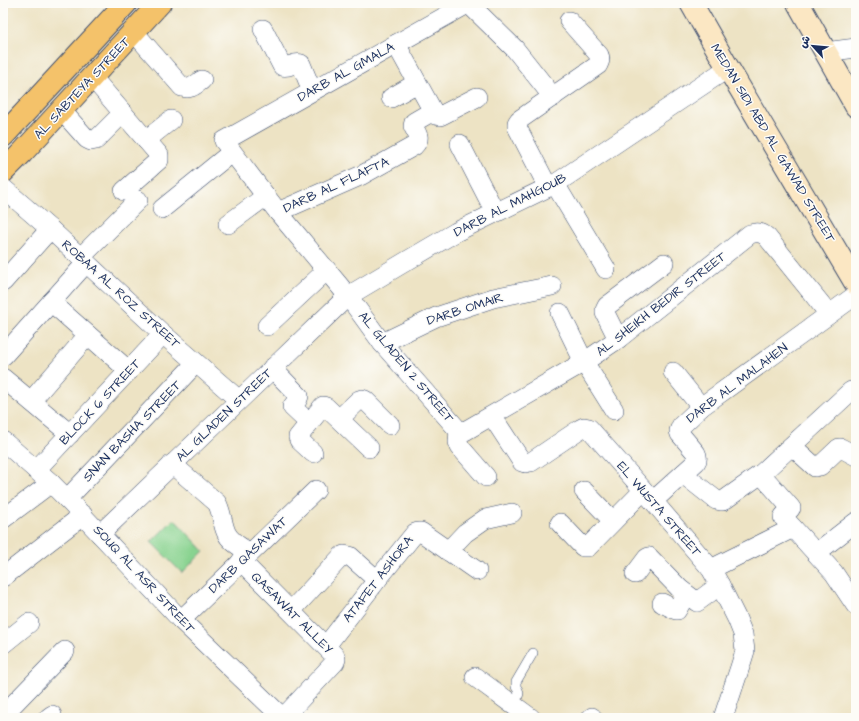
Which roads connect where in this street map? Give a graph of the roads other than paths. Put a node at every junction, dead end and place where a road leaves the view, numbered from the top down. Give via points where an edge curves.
1 (126, 3) edge
2 (160, 3) edge
3 (468, 3) edge
4 (691, 3) edge
5 (798, 3) edge
6 (569, 21) dead end
7 (263, 29) dead end
8 (134, 32) junction
9 (396, 44) junction
10 (856, 48) edge
11 (825, 52) junction
12 (728, 68) junction
13 (92, 77) junction
14 (202, 80) dead end
15 (417, 83) junction
16 (312, 91) junction
17 (552, 96) junction
18 (477, 97) dead end
19 (391, 98) dead end
20 (856, 106) edge
21 (61, 110) junction
22 (433, 111) junction
23 (123, 114) junction
24 (171, 120) dead end
25 (3, 136) edge
26 (146, 140) junction
27 (460, 144) dead end
28 (228, 147) junction
29 (3, 172) edge
30 (551, 185) junction
31 (3, 188) edge
32 (266, 196) junction
33 (162, 209) dead end
34 (278, 212) junction
35 (495, 212) junction
36 (228, 224) dead end
37 (50, 229) junction
38 (83, 260) junction
39 (664, 263) dead end
40 (606, 269) dead end
41 (327, 270) junction
42 (3, 282) edge
43 (856, 284) edge
44 (552, 286) dead end
45 (856, 295) edge
46 (348, 296) junction
47 (50, 302) junction
48 (560, 313) dead end
49 (829, 314) junction
50 (267, 326) dead end
51 (163, 334) junction
52 (88, 335) junction
53 (618, 339) junction
54 (382, 342) junction
55 (3, 356) edge
56 (584, 362) junction
57 (196, 363) junction
58 (272, 368) junction
59 (129, 371) junction
60 (673, 372) dead end
61 (3, 378) edge
62 (851, 391) dead end
63 (239, 400) junction
64 (31, 401) junction
65 (701, 407) junction
66 (614, 410) dead end
67 (492, 416) junction
68 (339, 420) junction
69 (309, 423) junction
70 (390, 425) dead end
71 (463, 430) junction
72 (70, 434) junction
73 (3, 442) edge
74 (792, 446) junction
75 (369, 448) dead end
76 (313, 453) dead end
77 (856, 456) edge
78 (172, 464) junction
79 (36, 470) junction
80 (683, 474) junction
81 (761, 474) junction
82 (486, 477) dead end
83 (51, 483) junction
84 (316, 490) dead end
85 (584, 491) dead end
86 (648, 496) junction
87 (67, 499) junction
88 (512, 513) dead end
89 (83, 516) junction
90 (3, 519) edge
91 (613, 521) junction
92 (560, 523) dead end
93 (854, 526) edge
94 (793, 528) junction
95 (100, 534) junction
96 (448, 551) junction
97 (816, 553) junction
98 (246, 557) junction
99 (711, 569) junction
100 (477, 570) dead end
101 (635, 574) dead end
102 (3, 577) edge
103 (377, 580) junction
104 (720, 585) junction
105 (686, 594) junction
106 (662, 603) dead end
107 (856, 606) edge
108 (291, 611) junction
109 (181, 620) junction
110 (29, 623) dead end
111 (3, 644) edge
112 (326, 646) junction
113 (65, 650) dead end
114 (533, 653) dead end
115 (475, 677) dead end
116 (513, 704) junction
117 (3, 715) edge
118 (278, 716) edge
119 (531, 718) edge
120 (723, 718) edge

1 - 25 main road, AL SABTEYA STREET
2 - 8 main road, AL SABTEYA STREET
3 - 9 street, DARB AL GMALA
3 - 17 street via 514,49
4 - 12 street, MEDAN SIDI ABD AL GAWAD STREET
5 - 11 street
6 - 17 street via 599,55 600,62
7 - 16 street via 282,66 301,64
8 - 13 main road, AL SABTEYA STREET
8 - 14 street via 182,87 191,88
9 - 15 street
9 - 16 street, DARB AL GMALA
10 - 11 street
11 - 20 street
12 - 30 street, DARB AL MAHGOUB
12 - 43 street, MEDAN SIDI ABD AL GAWAD STREET
13 - 21 main road, AL SABTEYA STREET
13 - 23 street
15 - 19 street
15 - 22 street
16 - 28 street, DARB AL GMALA
17 - 30 street via 517,123
18 - 22 street via 440,116 435,115
21 - 23 street via 91,141 96,140
21 - 29 main road, AL SABTEYA STREET
22 - 34 street, DARB AL FLAFTA via 414,122 413,126 418,135 414,146 362,175
23 - 26 street
24 - 26 street
26 - 38 street via 159,155 159,160
27 - 35 street
28 - 32 street, AL GLADEN 2 STREET
28 - 33 street, DARB AL GMALA
30 - 35 street, DARB AL MAHGOUB
30 - 40 street
31 - 37 street, ROBAA AL ROZ STREET
32 - 34 street, AL GLADEN 2 STREET
32 - 36 street
34 - 41 street, AL GLADEN 2 STREET
35 - 46 street, DARB AL MAHGOUB
37 - 38 street, ROBAA AL ROZ STREET
37 - 42 street
38 - 47 street
38 - 51 street, ROBAA AL ROZ STREET
39 - 53 street via 607,306 605,313
41 - 46 street, AL GLADEN 2 STREET
41 - 50 street
44 - 54 street, DARB OMAIR via 493,298 436,317
45 - 49 street, DARB AL MALAHEN
46 - 54 street, AL GLADEN 2 STREET
46 - 58 street, AL GLADEN STREET
47 - 52 street
47 - 55 street
48 - 56 street
49 - 53 street, AL SHEIKH BEDIR STREET via 767,237 756,232 750,234
49 - 65 street, DARB AL MALAHEN
51 - 57 street, ROBAA AL ROZ STREET
51 - 59 street, BLOCK 6 STREET
52 - 59 street
52 - 64 street
53 - 56 street, AL SHEIKH BEDIR STREET
54 - 71 street, AL GLADEN 2 STREET
56 - 66 street
56 - 67 street, AL SHEIKH BEDIR STREET
57 - 63 street, ROBAA AL ROZ STREET
57 - 87 street, SNAN BASHA STREET
58 - 63 street, AL GLADEN STREET
58 - 69 street via 299,396 292,407
59 - 72 street, BLOCK 6 STREET
60 - 65 street
61 - 64 street
62 - 74 street
63 - 78 street, AL GLADEN STREET
64 - 72 street
65 - 80 street, DARB AL MALAHEN via 680,428 680,434 698,456 698,460
67 - 71 street, AL SHEIKH BEDIR STREET
67 - 86 street, EL WUSTA STREET via 525,463 531,462 580,429 589,428
68 - 69 street via 323,406
68 - 70 street via 362,399
68 - 75 street
69 - 76 street via 298,438
71 - 82 street via 458,442 460,447
72 - 79 street, BLOCK 6 STREET
73 - 79 street, SOUQ AL ASR STREET
74 - 77 street via 818,468 839,448
74 - 81 street
78 - 95 street, AL GLADEN STREET
78 - 98 street, QASAWAT ALLEY via 217,503 229,537
79 - 83 street, SOUQ AL ASR STREET
80 - 81 street via 720,502
80 - 86 street, DARB AL MALAHEN
81 - 94 street via 791,508 783,517
83 - 87 street, SOUQ AL ASR STREET
83 - 90 street
84 - 98 street, DARB QASAWAT
85 - 91 street
86 - 91 street, DARB AL MALAHEN
86 - 99 street, EL WUSTA STREET
87 - 89 street, SOUQ AL ASR STREET
88 - 96 street via 485,519 465,533
89 - 95 street, SOUQ AL ASR STREET
89 - 102 street
91 - 92 street, DARB AL MALAHEN via 588,548 583,547
93 - 97 street
94 - 97 street
94 - 99 street
95 - 109 street, SOUQ AL ASR STREET
96 - 100 street, ATAFET ASHORA
96 - 103 street, ATAFET ASHORA via 421,532 415,533
97 - 107 street via 834,573
98 - 108 street, QASAWAT ALLEY
98 - 109 street, DARB QASAWAT
99 - 104 street, EL WUSTA STREET
101 - 105 street via 649,556
103 - 108 street via 350,556 344,555
103 - 112 street, ATAFET ASHORA
104 - 105 street via 697,602
104 - 120 street, EL WUSTA STREET via 743,634 744,651
105 - 106 street via 677,610
108 - 112 street, QASAWAT ALLEY
109 - 118 street, SOUQ AL ASR STREET
110 - 111 street
112 - 118 street, QASAWAT ALLEY via 335,656 335,662
113 - 117 street
114 - 116 lane via 516,682 519,695
115 - 116 street
116 - 119 street

